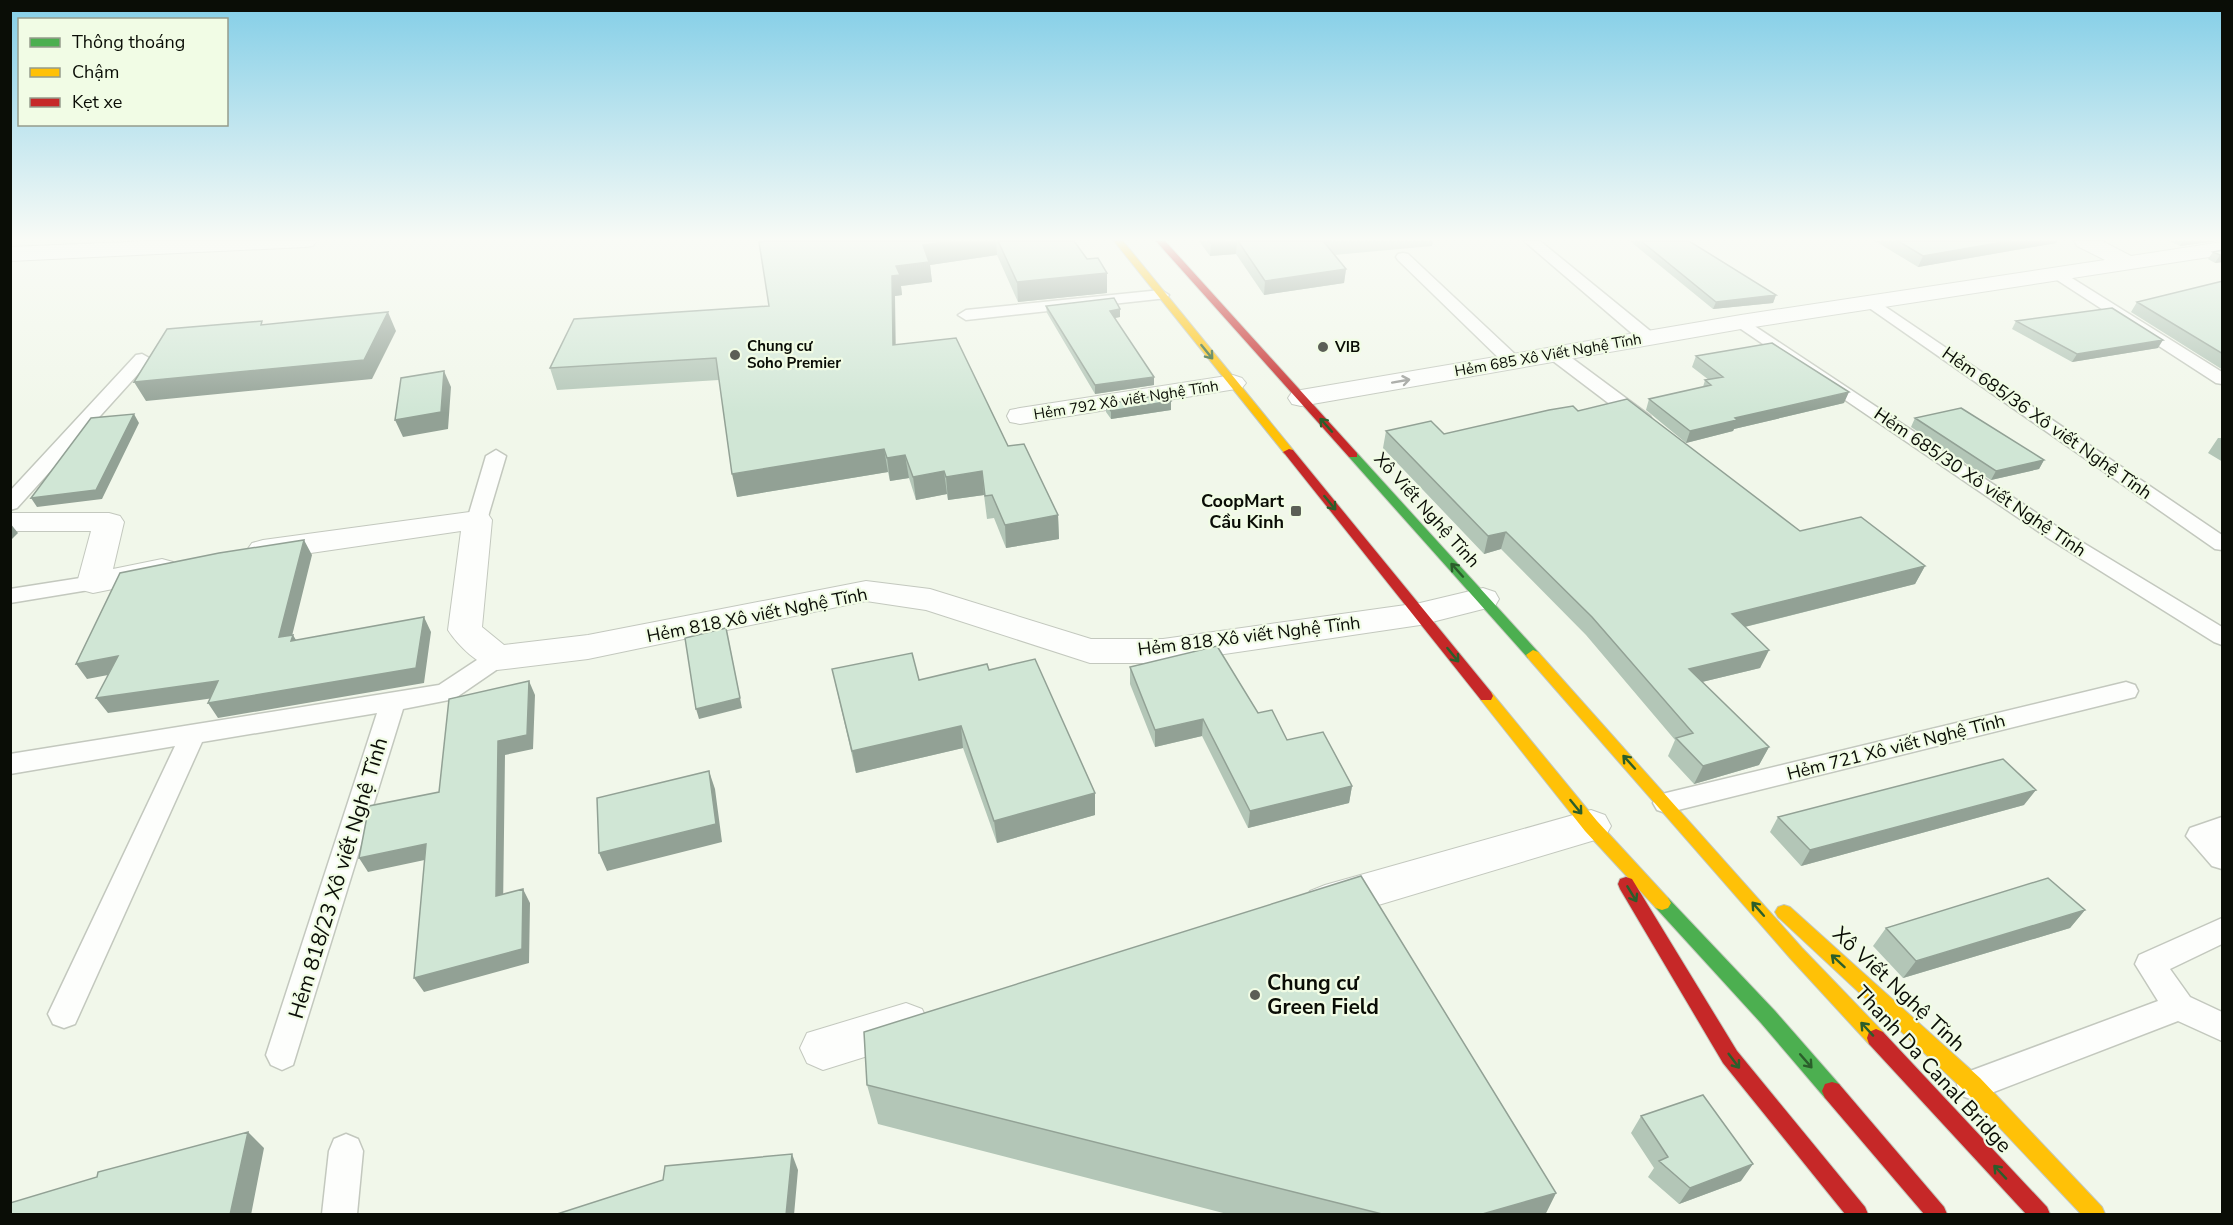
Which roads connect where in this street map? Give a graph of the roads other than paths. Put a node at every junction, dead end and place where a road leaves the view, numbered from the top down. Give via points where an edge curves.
1 (1130, 298) edge
2 (1164, 298) edge
3 (1212, 298) edge
4 (1446, 298) edge
5 (1600, 298) edge
6 (1898, 298) edge
7 (2096, 298) edge
8 (1871, 302) junction
9 (966, 315) dead end
10 (1741, 322) junction
11 (1648, 338) junction
12 (1555, 354) junction
13 (142, 359) dead end
14 (1512, 362) junction
15 (2223, 379) edge
16 (1233, 383) junction
17 (1302, 398) junction
18 (1020, 416) dead end
19 (1658, 431) edge
20 (496, 456) dead end
21 (10, 504) edge
22 (477, 520) junction
23 (10, 522) edge
24 (2223, 544) edge
25 (239, 554) edge
26 (194, 562) edge
27 (93, 583) junction
28 (10, 596) edge
29 (1483, 599) junction
30 (1420, 614) junction
31 (2222, 637) edge
32 (497, 658) junction
33 (2126, 691) dead end
34 (393, 702) junction
35 (193, 734) junction
36 (10, 764) edge
37 (1666, 803) junction
38 (1591, 826) junction
39 (2223, 828) edge
40 (2223, 858) edge
41 (1754, 884) dead end
42 (1772, 900) dead end
43 (1293, 912) edge
44 (2223, 930) edge
45 (1796, 953) joint
46 (2180, 1007) junction
47 (64, 1014) dead end
48 (938, 1015) edge
49 (2223, 1027) edge
50 (823, 1048) dead end
51 (282, 1056) dead end
52 (1973, 1085) junction
53 (346, 1151) dead end
54 (339, 1215) edge
55 (1858, 1215) edge
56 (1937, 1215) edge
57 (2040, 1215) edge
58 (2095, 1215) edge

1 - 9 lane
2 -> 16 main road
3 - 17 main road, Xô Viết Nghệ Tĩnh
4 - 14 lane
5 - 11 lane
6 - 8 street, Hẻm 685 Xô Viết Nghệ Tĩnh
7 - 15 lane
8 - 10 street, Hẻm 685 Xô Viết Nghệ Tĩnh
8 - 24 lane, Hẻm 685/36 Xô viết Nghệ Tĩnh
10 - 11 street, Hẻm 685 Xô Viết Nghệ Tĩnh
10 - 31 lane, Hẻm 685/30 Xô viết Nghệ Tĩnh via 2055,534
11 - 12 street, Hẻm 685 Xô Viết Nghệ Tĩnh
12 - 14 street, Hẻm 685 Xô Viết Nghệ Tĩnh
12 - 19 lane
13 - 21 lane
17 -> 14 street, Hẻm 685 Xô Viết Nghệ Tĩnh
16 - 18 street, Hẻm 792 Xô viết Nghệ Tĩnh
16 -> 30 main road
29 -> 17 main road, Xô Viết Nghệ Tĩnh
20 - 22 lane
22 - 25 street
22 - 32 street via 465,630
23 - 27 street via 108,522
26 - 27 street
27 - 28 lane
29 - 30 street, Hẻm 818 Xô viết Nghệ Tĩnh
37 -> 29 main road, Xô Viết Nghệ Tĩnh
30 - 32 street, Hẻm 818 Xô viết Nghệ Tĩnh via 1163,651 1090,651 930,600 866,591 588,647
30 -> 38 main road
32 - 34 lane via 445,693
33 - 37 lane, Hẻm 721 Xô viết Nghệ Tĩnh
34 - 35 lane
34 - 51 lane, Hẻm 818/23 Xô viết Nghệ Tĩnh
35 - 36 lane
35 - 47 lane
37 - 41 main road, Xô Viết Nghệ Tĩnh
45 -> 37 main road, Xô Viết Nghệ Tĩnh
38 - 43 street
38 -> 55 main road via 1730,1057
38 -> 56 main road via 1768,1017
39 - 40 lane via 2200,836
52 -> 42 main road, Xô Viết Nghệ Tĩnh
44 - 46 lane via 2150,964
57 -> 45 main road, Thanh Da Canal Bridge
46 - 49 lane
46 - 52 lane
48 - 50 street
52 - 58 main road, Xô Viết Nghệ Tĩnh
53 - 54 lane

